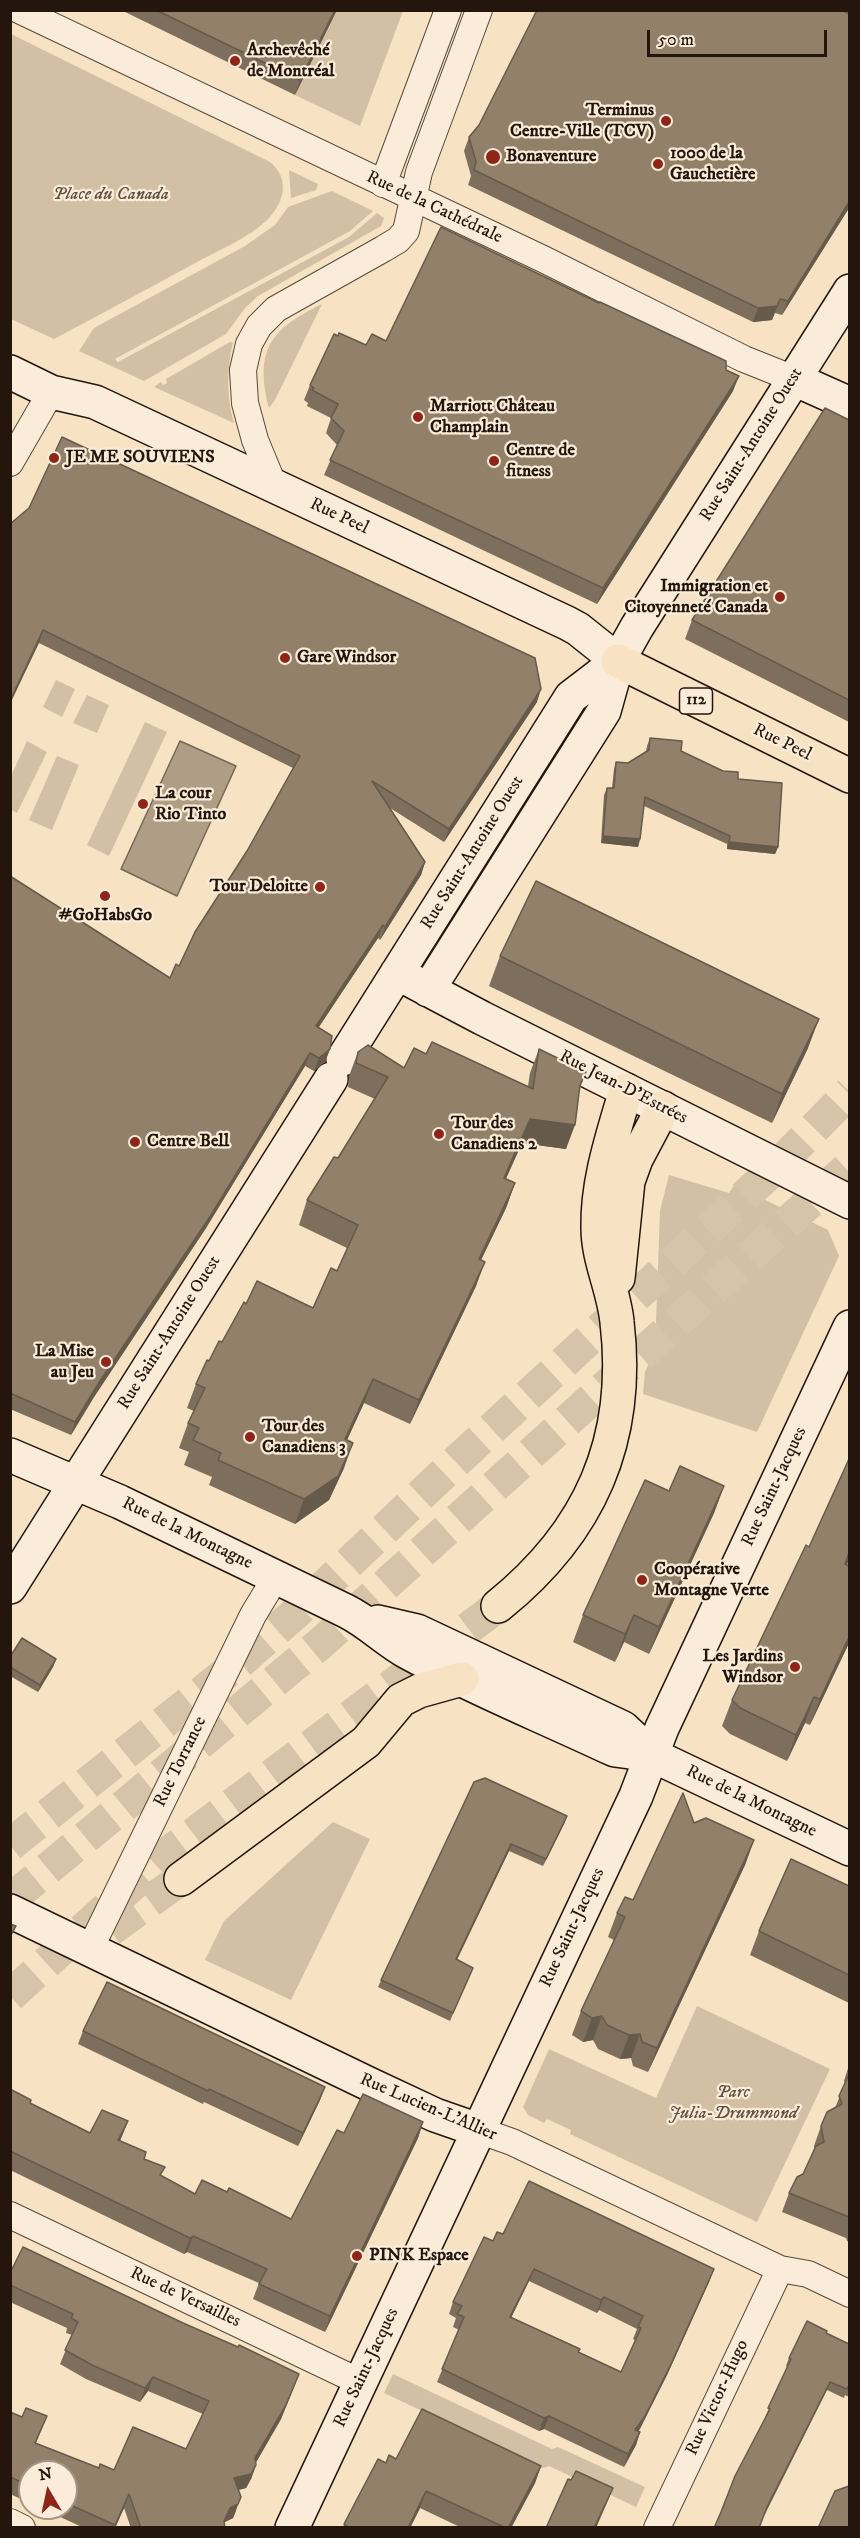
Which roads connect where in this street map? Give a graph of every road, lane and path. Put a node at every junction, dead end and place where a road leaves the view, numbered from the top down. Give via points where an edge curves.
1 (19, 10) edge
2 (448, 10) edge
3 (479, 10) edge
4 (383, 184) junction
5 (414, 199) junction
6 (849, 291) edge
7 (10, 372) edge
8 (794, 379) junction
9 (51, 392) junction
10 (849, 404) edge
11 (10, 463) edge
12 (273, 486) junction
13 (618, 661) junction
14 (849, 776) edge
15 (397, 973) junction
16 (428, 990) junction
17 (626, 1090) junction
18 (663, 1108) junction
19 (849, 1202) edge
20 (615, 1310) junction
21 (849, 1327) edge
22 (10, 1455) edge
23 (76, 1484) junction
24 (276, 1577) junction
25 (10, 1587) edge
26 (498, 1606) tunnel mouth
27 (361, 1618) junction
28 (462, 1679) junction
29 (652, 1755) junction
30 (849, 1850) edge
31 (181, 1879) tunnel mouth
32 (10, 1911) edge
33 (90, 1949) junction
34 (478, 2130) junction
35 (10, 2215) edge
36 (780, 2269) junction
37 (849, 2294) edge
38 (360, 2382) junction
39 (10, 2522) edge
40 (22, 2528) edge
41 (292, 2528) edge
42 (657, 2528) edge

1 - 4 street, Rue de la Cathédrale
2 - 4 street
3 - 5 street via 418,172
4 - 5 street, Rue de la Cathédrale
5 - 8 street, Rue de la Cathédrale via 744,359
5 - 12 street via 408,225 398,240 276,309 259,326 249,344 243,370 245,403
6 - 8 main road, Rue Saint-Antoine Ouest
7 - 9 main road, Rue Peel / 112
8 - 10 main road, Rue de la Cathédrale
8 - 13 main road, Rue Saint-Antoine Ouest
9 - 11 street
9 - 12 main road, Rue Peel / 112 via 95,402
9 - 13 main road, Rue Peel / 112 via 86,421 567,646
12 - 13 main road, Rue Peel / 112 via 567,623
13 - 14 main road, Rue Peel / 112
13 - 15 main road, Rue Saint-Antoine Ouest via 571,697
13 - 16 main road, Rue Saint-Antoine Ouest via 604,711
15 - 16 main road, Rue Jean-D'Estrées
15 - 23 main road, Rue Saint-Antoine Ouest
16 - 17 main road, Rue Jean-D'Estrées
17 - 18 main road, Rue Jean-D'Estrées
17 - 20 main road via 606,1160 598,1208 598,1240
18 - 19 main road, Rue Jean-D'Estrées
18 - 20 main road via 628,1181
20 - 26 main road via 620,1388 604,1468 581,1514 559,1546 528,1581
21 - 29 main road, Rue Saint-Jacques
22 - 23 main road, Rue de la Montagne
23 - 24 main road, Rue de la Montagne
23 - 25 main road, Rue Saint-Antoine Ouest
24 - 27 main road, Rue de la Montagne
24 - 33 street, Rue Torrance via 253,1615
27 - 28 main road, Rue de la Montagne via 405,1651
27 - 29 main road, Rue de la Montagne via 417,1631 582,1708 623,1728
28 - 29 main road, Rue de la Montagne via 615,1750
28 - 31 main road via 401,1700 366,1742
29 - 30 main road, Rue de la Montagne
29 - 34 main road, Rue Saint-Jacques
32 - 33 main road, Rue Lucien-L'Allier
33 - 34 main road, Rue Lucien-L'Allier via 435,2115
34 - 36 street, Rue Lucien-L'Allier via 512,2142
34 - 38 main road, Rue Saint-Jacques
35 - 38 street, Rue de Versailles
36 - 37 street, Rue Lucien-L'Allier via 808,2274
36 - 42 street, Rue Victor-Hugo
38 - 41 main road, Rue Saint-Jacques
39 - 40 street

